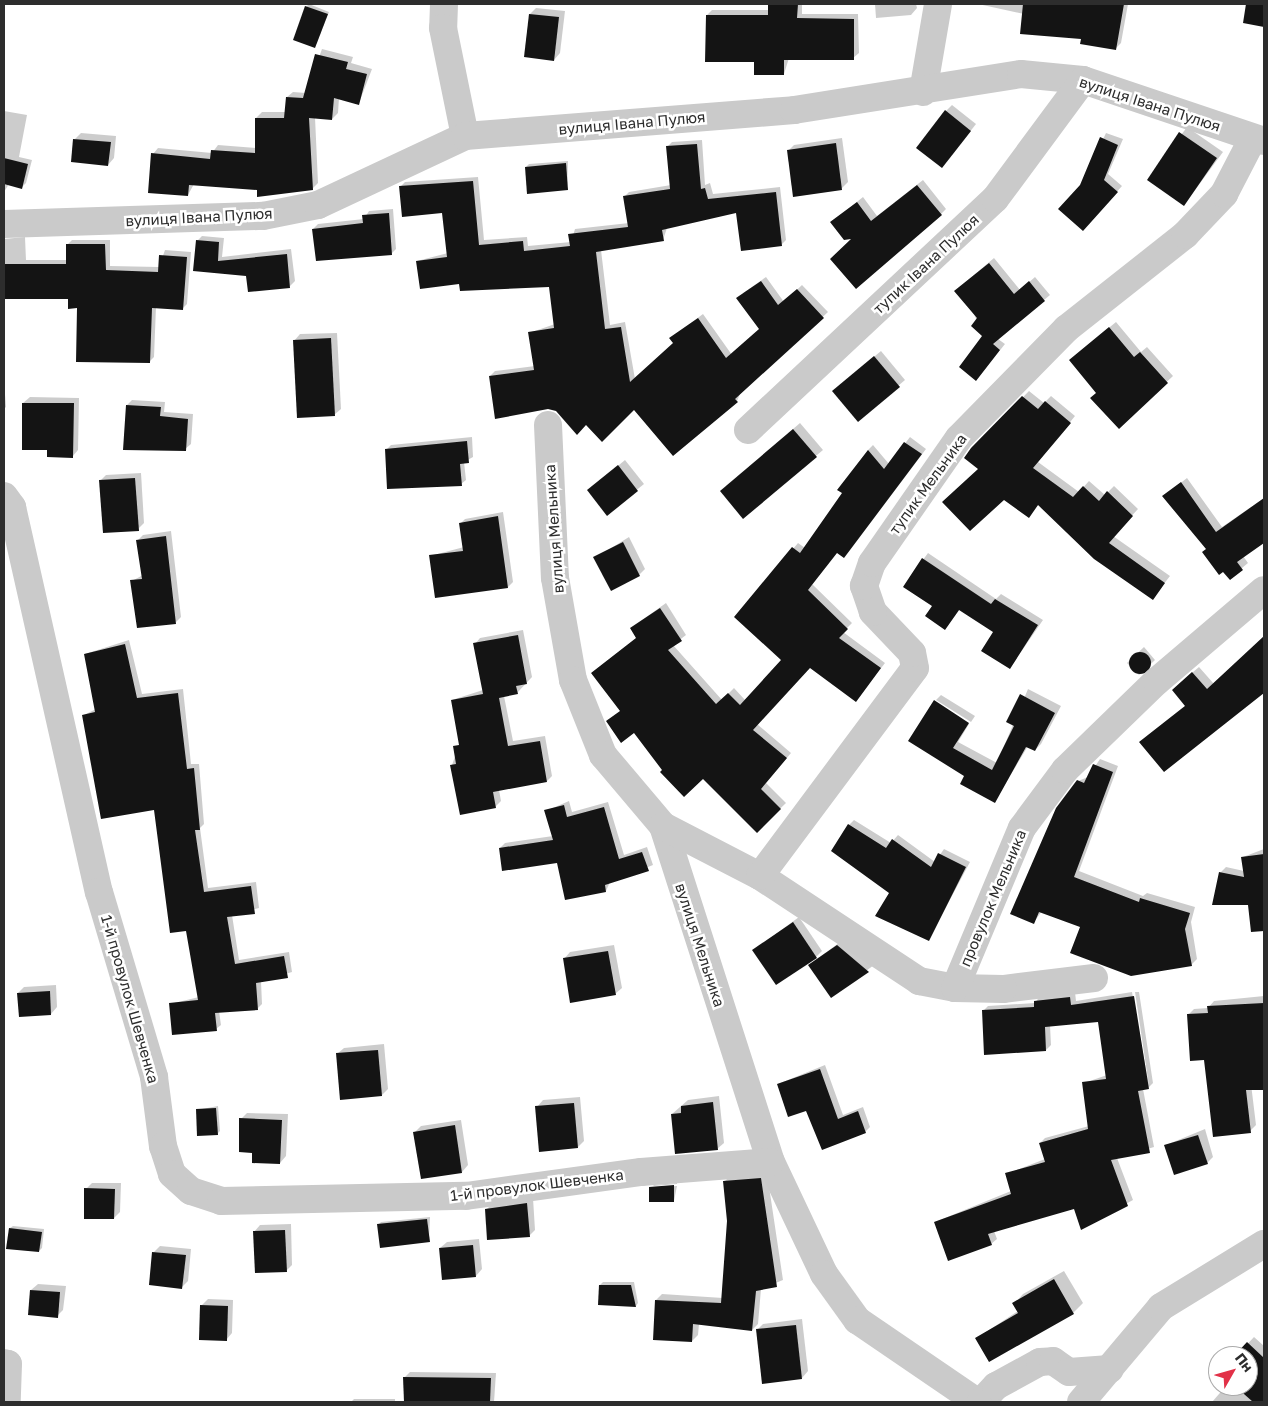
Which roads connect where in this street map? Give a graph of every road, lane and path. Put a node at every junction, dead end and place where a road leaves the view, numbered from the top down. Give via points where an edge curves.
1 (444, 4) edge
2 (938, 4) edge
3 (1083, 80) junction
4 (923, 92) junction
5 (465, 136) junction
6 (1258, 139) edge
7 (4, 224) edge
8 (548, 425) dead end
9 (748, 430) dead end
10 (4, 496) edge
11 (1264, 590) edge
12 (663, 826) junction
13 (760, 876) junction
14 (1094, 978) dead end
15 (955, 988) junction
16 (771, 1162) junction
17 (1264, 1244) edge
18 (4, 1363) edge
19 (1110, 1368) junction
20 (7, 1402) edge
21 (977, 1402) edge
22 (982, 1402) edge
23 (1081, 1402) edge

1 - 5 street via 443,28
2 - 4 street
3 - 4 street, вулиця Івана Пулюя via 1021,74
3 - 6 street, вулиця Івана Пулюя
3 - 9 street, тупик Івана Пулюя via 995,199
4 - 5 street, вулиця Івана Пулюя via 794,110
5 - 7 street, вулиця Івана Пулюя via 318,205 263,216
6 - 13 street, тупик Мельника via 1224,194 1185,235 1066,329 959,438 872,563 864,586 873,612 912,653 916,668
8 - 12 street, вулиця Мельника via 555,578 573,680 603,755
10 - 16 street, 1-й провулок Шевченка via 12,507 99,892 154,1076 164,1146 172,1174 191,1191 221,1201 466,1196 640,1172
11 - 15 street, провулок Мельника via 1157,681 1065,770 1022,828
12 - 13 street
12 - 16 street, вулиця Мельника
13 - 15 street via 919,981
14 - 15 street, провулок Мельника via 1003,989
16 - 21 street, вулиця Мельника via 824,1274 858,1320
17 - 19 street via 1161,1307
18 - 20 street via 8,1364
19 - 22 street via 1069,1372 1053,1361 1040,1362 996,1386
19 - 23 street

